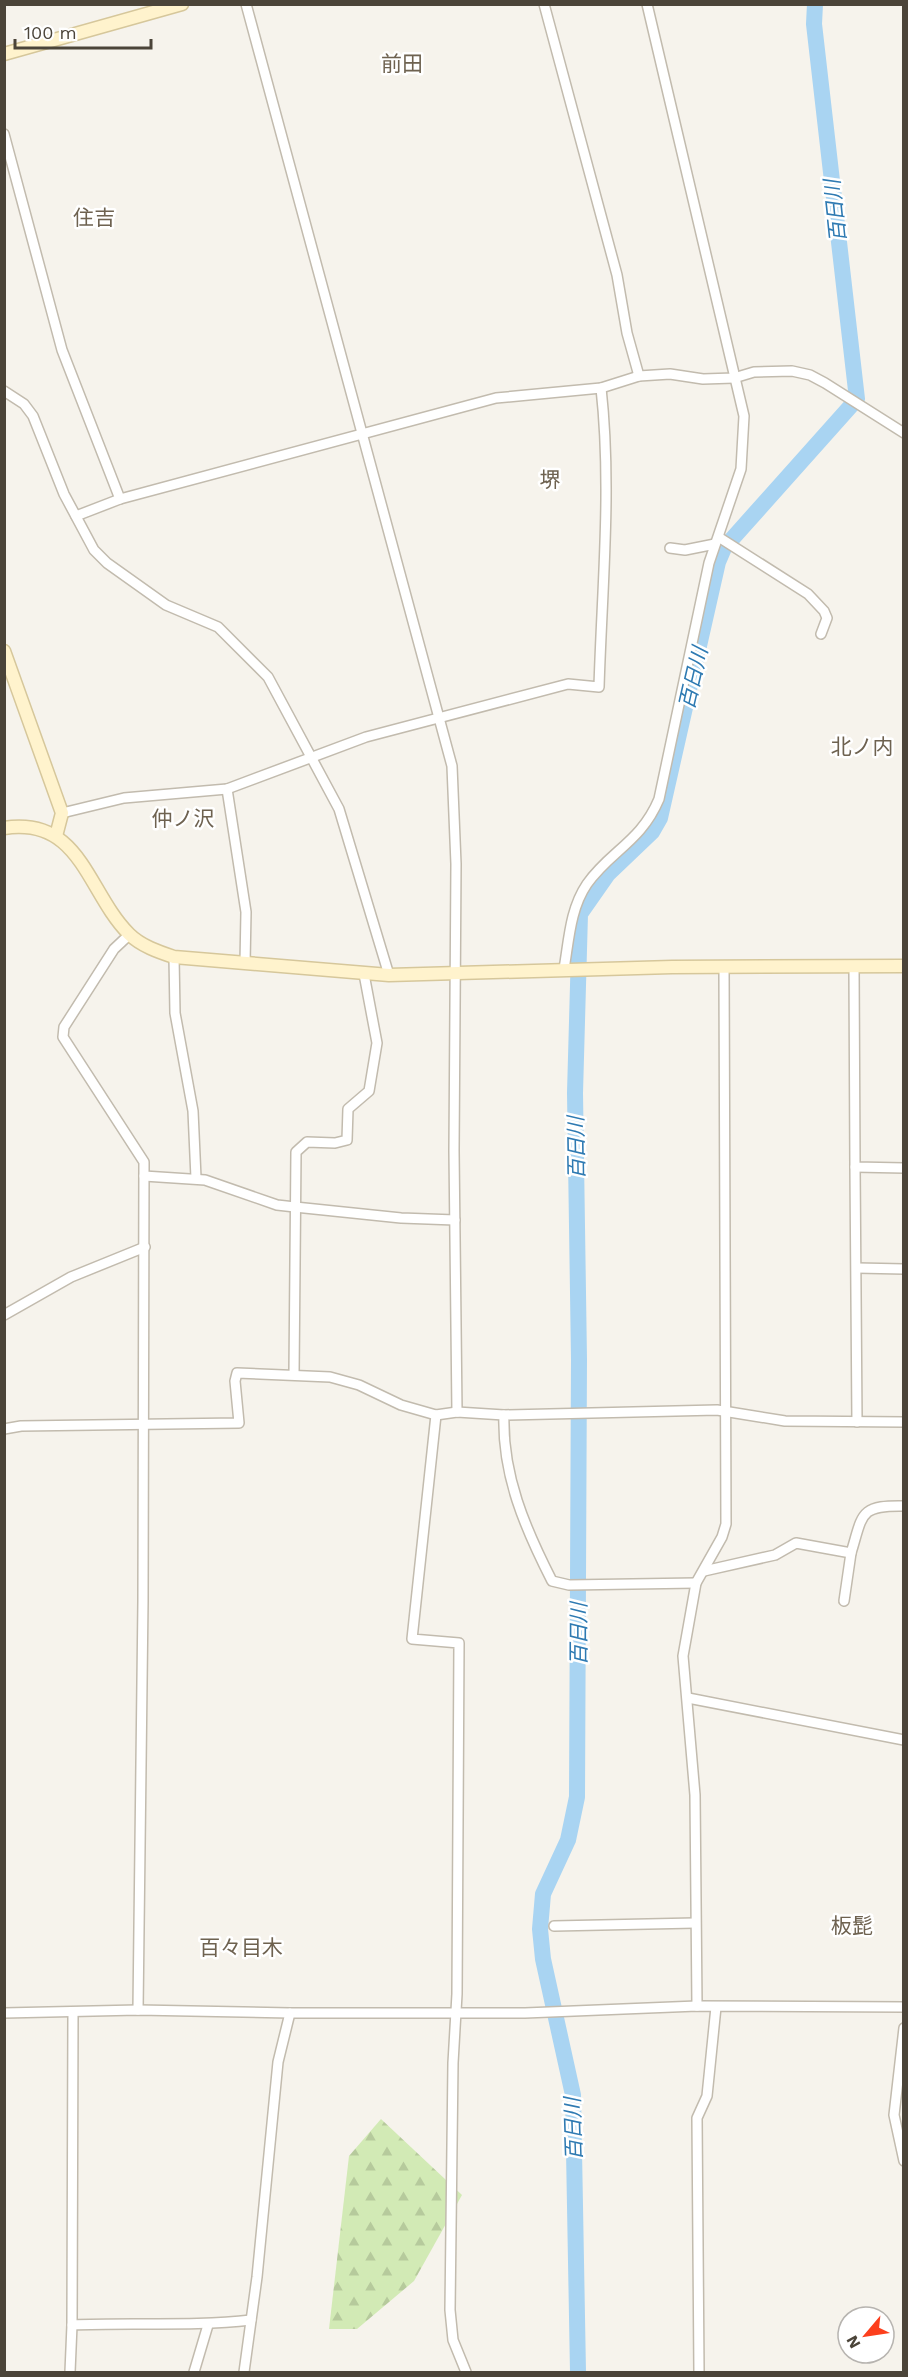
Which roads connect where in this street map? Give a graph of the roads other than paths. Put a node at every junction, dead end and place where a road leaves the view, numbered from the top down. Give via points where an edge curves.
1 (182, 4) edge
2 (246, 4) edge
3 (544, 4) edge
4 (647, 4) edge
5 (4, 54) edge
6 (4, 134) edge
7 (639, 376) junction
8 (734, 378) junction
9 (601, 388) junction
10 (4, 391) edge
11 (903, 433) edge
12 (362, 435) junction
13 (120, 499) junction
14 (76, 516) junction
15 (723, 542) junction
16 (670, 548) dead end
17 (821, 633) dead end
18 (4, 651) edge
19 (438, 719) junction
20 (311, 757) junction
21 (226, 789) junction
22 (62, 813) junction
23 (4, 828) edge
24 (56, 836) junction
25 (130, 934) junction
26 (174, 957) junction
27 (244, 963) junction
28 (724, 966) junction
29 (854, 966) junction
30 (903, 966) edge
31 (568, 970) junction
32 (455, 973) junction
33 (364, 974) junction
34 (389, 975) junction
35 (855, 1167) junction
36 (903, 1168) edge
37 (144, 1176) junction
38 (196, 1179) junction
39 (296, 1208) junction
40 (455, 1220) junction
41 (145, 1247) junction
42 (857, 1268) junction
43 (903, 1269) edge
44 (4, 1315) edge
45 (294, 1374) junction
46 (457, 1412) junction
47 (725, 1412) junction
48 (436, 1415) junction
49 (504, 1415) junction
50 (857, 1422) junction
51 (903, 1422) edge
52 (142, 1425) junction
53 (4, 1429) edge
54 (903, 1506) edge
55 (851, 1553) junction
56 (704, 1571) junction
57 (696, 1583) junction
58 (844, 1601) dead end
59 (688, 1698) junction
60 (903, 1740) edge
61 (695, 1923) junction
62 (554, 1926) dead end
63 (697, 2006) junction
64 (716, 2007) junction
65 (903, 2007) edge
66 (138, 2010) junction
67 (4, 2013) edge
68 (74, 2013) junction
69 (290, 2013) junction
70 (456, 2013) junction
71 (903, 2028) edge
72 (903, 2161) edge
73 (251, 2320) junction
74 (72, 2325) junction
75 (208, 2325) junction
76 (70, 2373) edge
77 (194, 2373) edge
78 (244, 2373) edge
79 (466, 2373) edge
80 (699, 2373) edge

1 - 5 street
2 - 12 street
3 - 7 street via 617,275
4 - 8 street
6 - 13 street via 62,350
7 - 8 street
7 - 9 street
8 - 11 street via 754,372 792,371 810,375
8 - 15 street via 744,416 738,457 741,469
9 - 12 street via 496,398
9 - 19 street via 607,494 599,687 568,684
10 - 14 street via 24,404 33,416
12 - 13 street
12 - 19 street
13 - 14 street
14 - 20 street via 94,550 106,563 166,605 218,627 268,677
15 - 16 street via 685,550
15 - 17 street via 815,600 827,618
15 - 31 street via 659,799 640,831 588,883 578,901 571,922
18 - 22 street
19 - 20 street via 366,737
19 - 32 street via 455,784
20 - 21 street
20 - 34 street via 339,809
21 - 22 street via 124,798
21 - 27 street via 246,912
22 - 24 street
23 - 24 street via 37,828
24 - 25 street via 75,854
25 - 26 street via 148,947
25 - 37 street via 114,949 64,1027 63,1037 144,1162
26 - 27 street
26 - 38 street via 175,1013 193,1111
27 - 33 street
28 - 29 street
28 - 31 street
28 - 47 street
29 - 30 street
29 - 35 street
31 - 32 street
32 - 34 street
32 - 40 street
33 - 34 street
33 - 39 street via 376,1037 370,1087 348,1109 346,1140 307,1142 296,1152
35 - 36 street
35 - 42 street
37 - 38 street
37 - 41 street
38 - 39 street
39 - 40 street
39 - 45 street
40 - 46 street
41 - 44 street via 71,1277
41 - 52 street
42 - 43 street
42 - 50 street
45 - 48 street via 330,1377 359,1385 401,1405
45 - 52 street via 237,1373 239,1424
46 - 48 street
46 - 49 street
47 - 49 street
47 - 50 street via 785,1421
47 - 56 street via 726,1524
48 - 70 street via 411,1639 459,1643
49 - 57 street via 515,1499 552,1581 569,1585
50 - 51 street
52 - 53 street
52 - 66 street
54 - 55 street via 877,1505 869,1510 861,1519
55 - 56 street via 796,1543 775,1556
55 - 58 street
56 - 57 street
57 - 59 street via 683,1656
59 - 60 street
59 - 61 street via 695,1795
61 - 62 street
61 - 63 street
63 - 64 street
63 - 70 street
64 - 65 street
64 - 80 street via 707,2096 697,2118
66 - 68 street
66 - 69 street
67 - 68 street
68 - 74 street
69 - 70 street
69 - 73 street via 278,2062
70 - 79 street via 450,2310 453,2340
71 - 72 street via 894,2115
73 - 75 street
73 - 78 street
74 - 75 street
74 - 76 street
75 - 77 street

